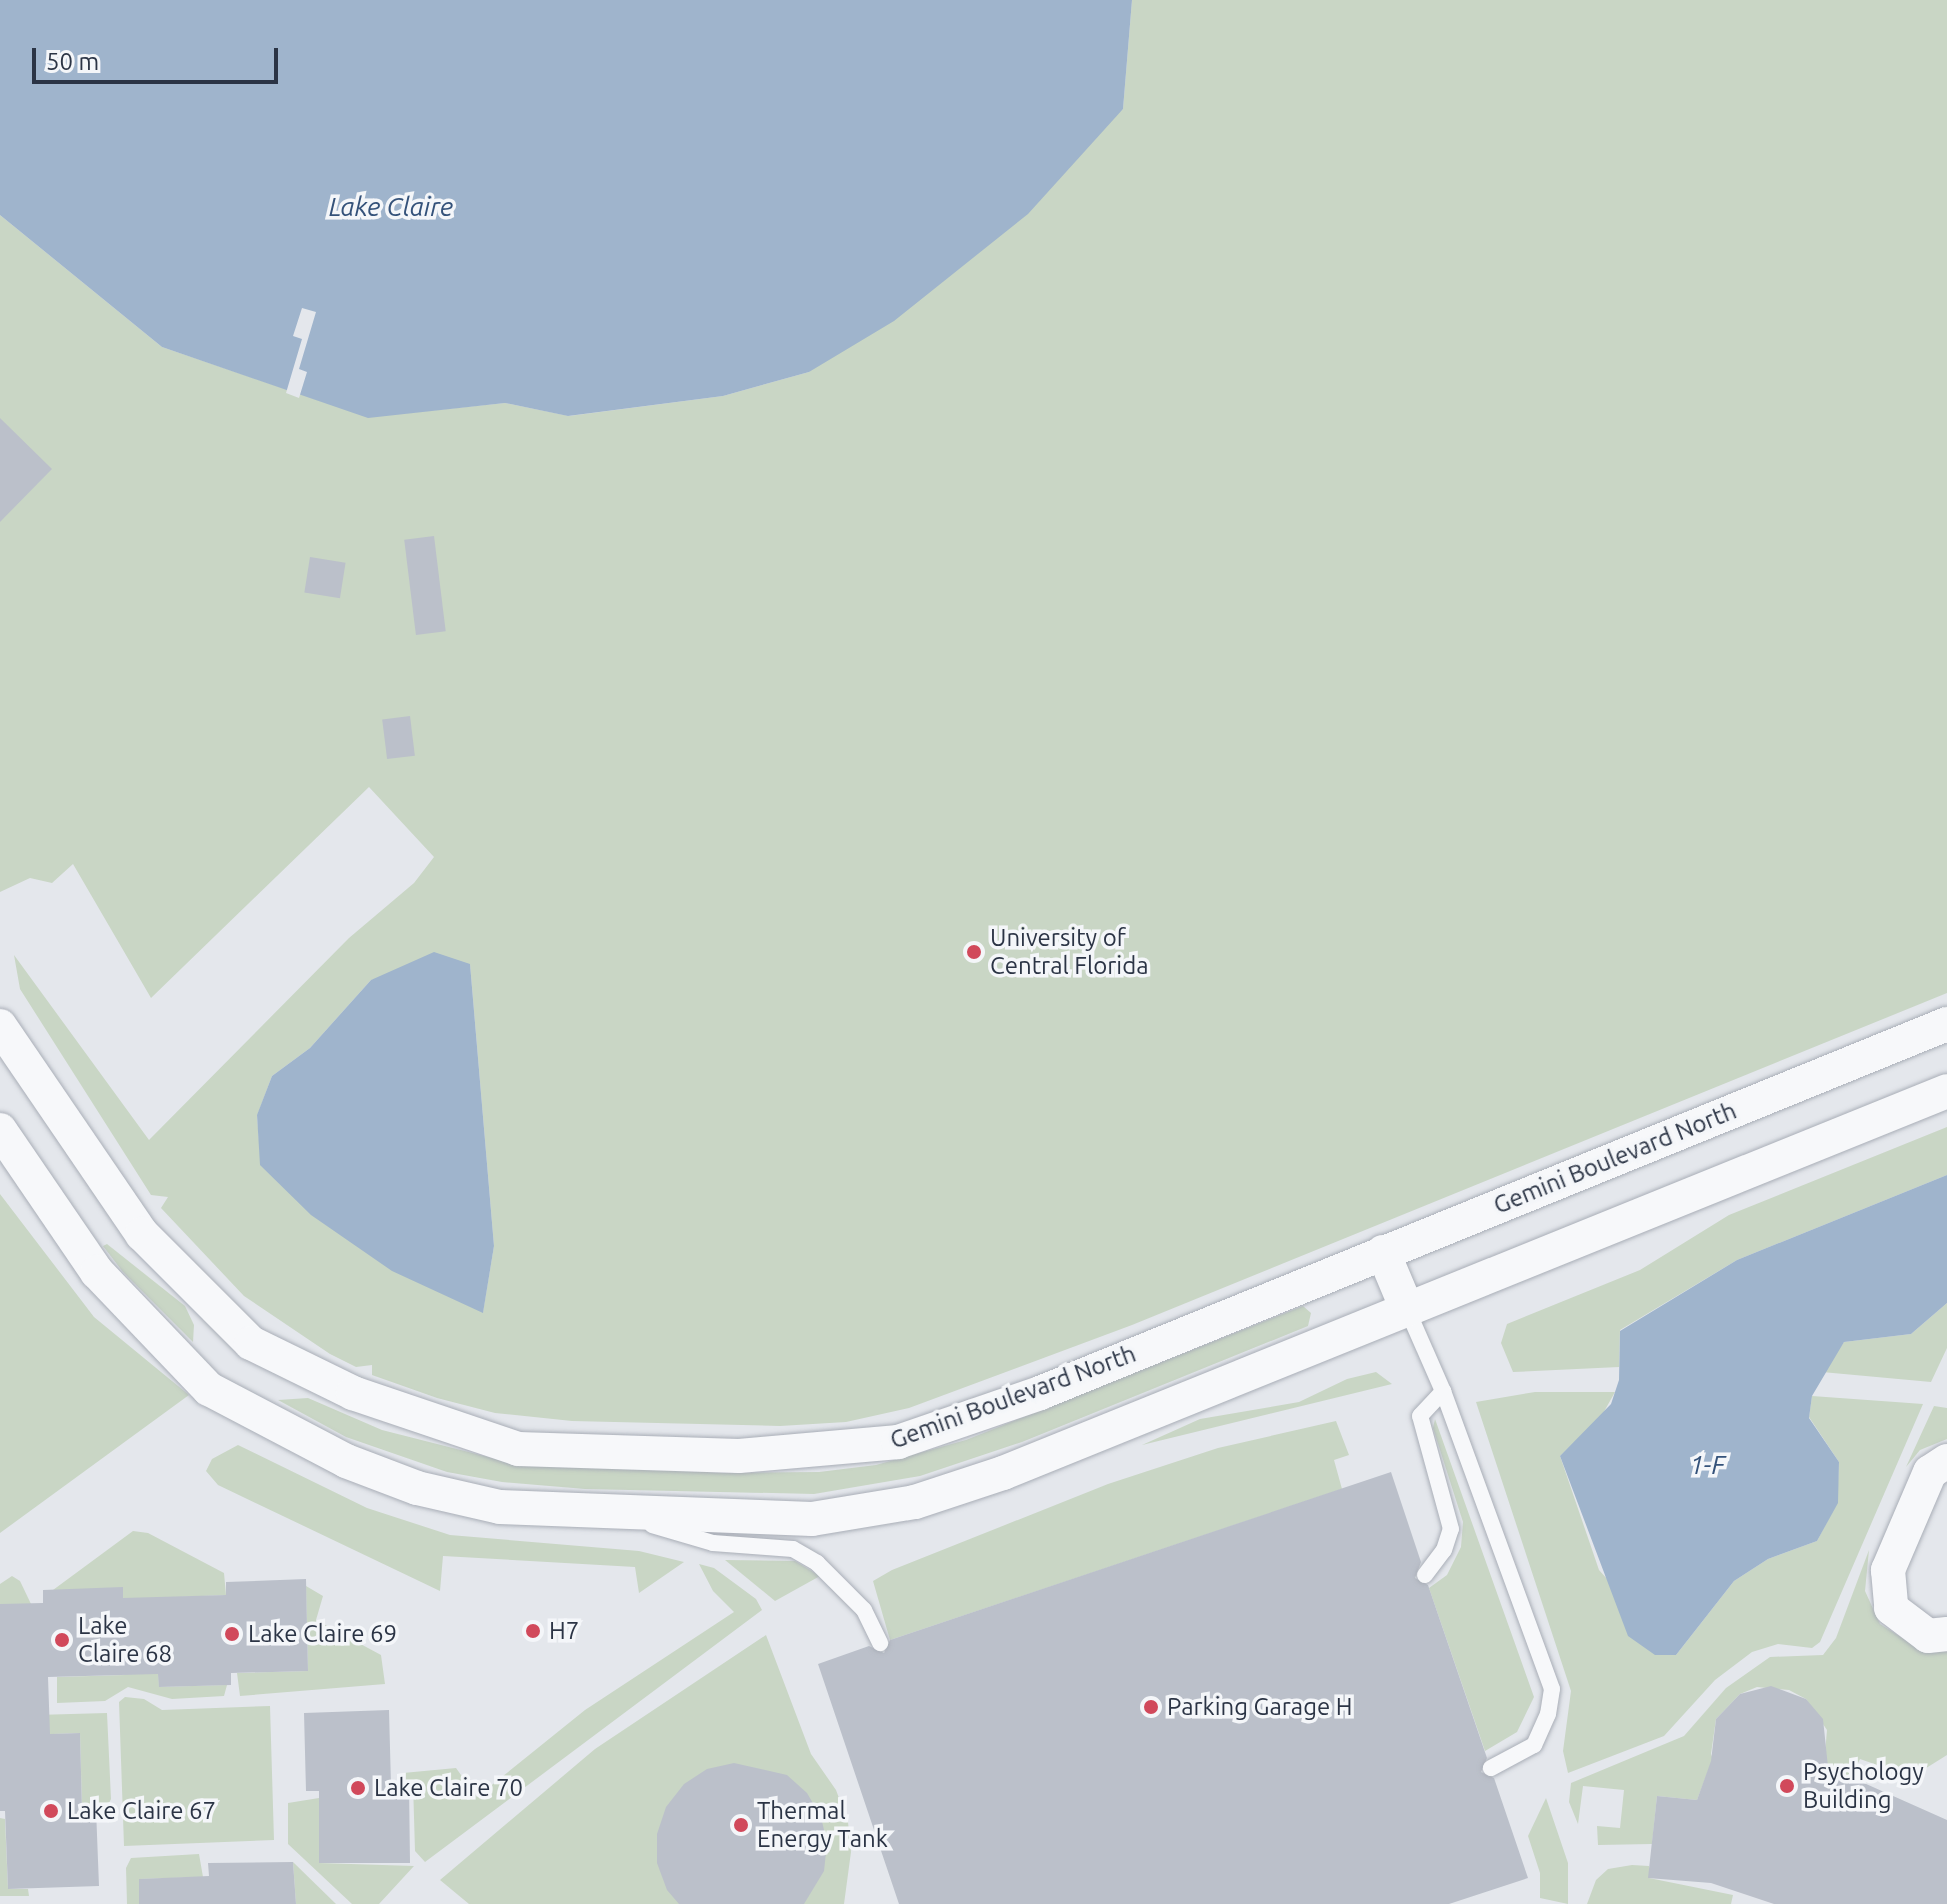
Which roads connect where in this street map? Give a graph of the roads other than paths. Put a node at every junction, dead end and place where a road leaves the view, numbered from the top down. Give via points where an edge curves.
1 (1947, 1024) edge
2 (0, 1026) edge
3 (1947, 1091) edge
4 (0, 1130) edge
5 (1383, 1252) junction
6 (1407, 1309) junction
7 (1443, 1391) junction
8 (1947, 1461) edge
9 (612, 1513) junction
10 (1425, 1575) dead end
11 (1947, 1634) edge
12 (880, 1643) dead end
13 (1491, 1768) dead end

1 - 5 street, Gemini Boulevard North
2 - 5 street, Gemini Boulevard North via 142,1234 251,1343 353,1393 518,1449 739,1456 898,1442 1040,1393
3 - 6 street
4 - 9 street via 97,1272 209,1389 231,1403 346,1461 417,1488 500,1507
5 - 6 street
6 - 7 lane
6 - 9 street via 1003,1473 915,1502 812,1519
7 - 10 lane via 1420,1416 1451,1529 1444,1550
7 - 13 lane via 1552,1689 1534,1745
8 - 11 street via 1930,1472 1888,1570 1891,1608 1928,1636
9 - 12 lane via 713,1543 793,1549 817,1563 864,1610

